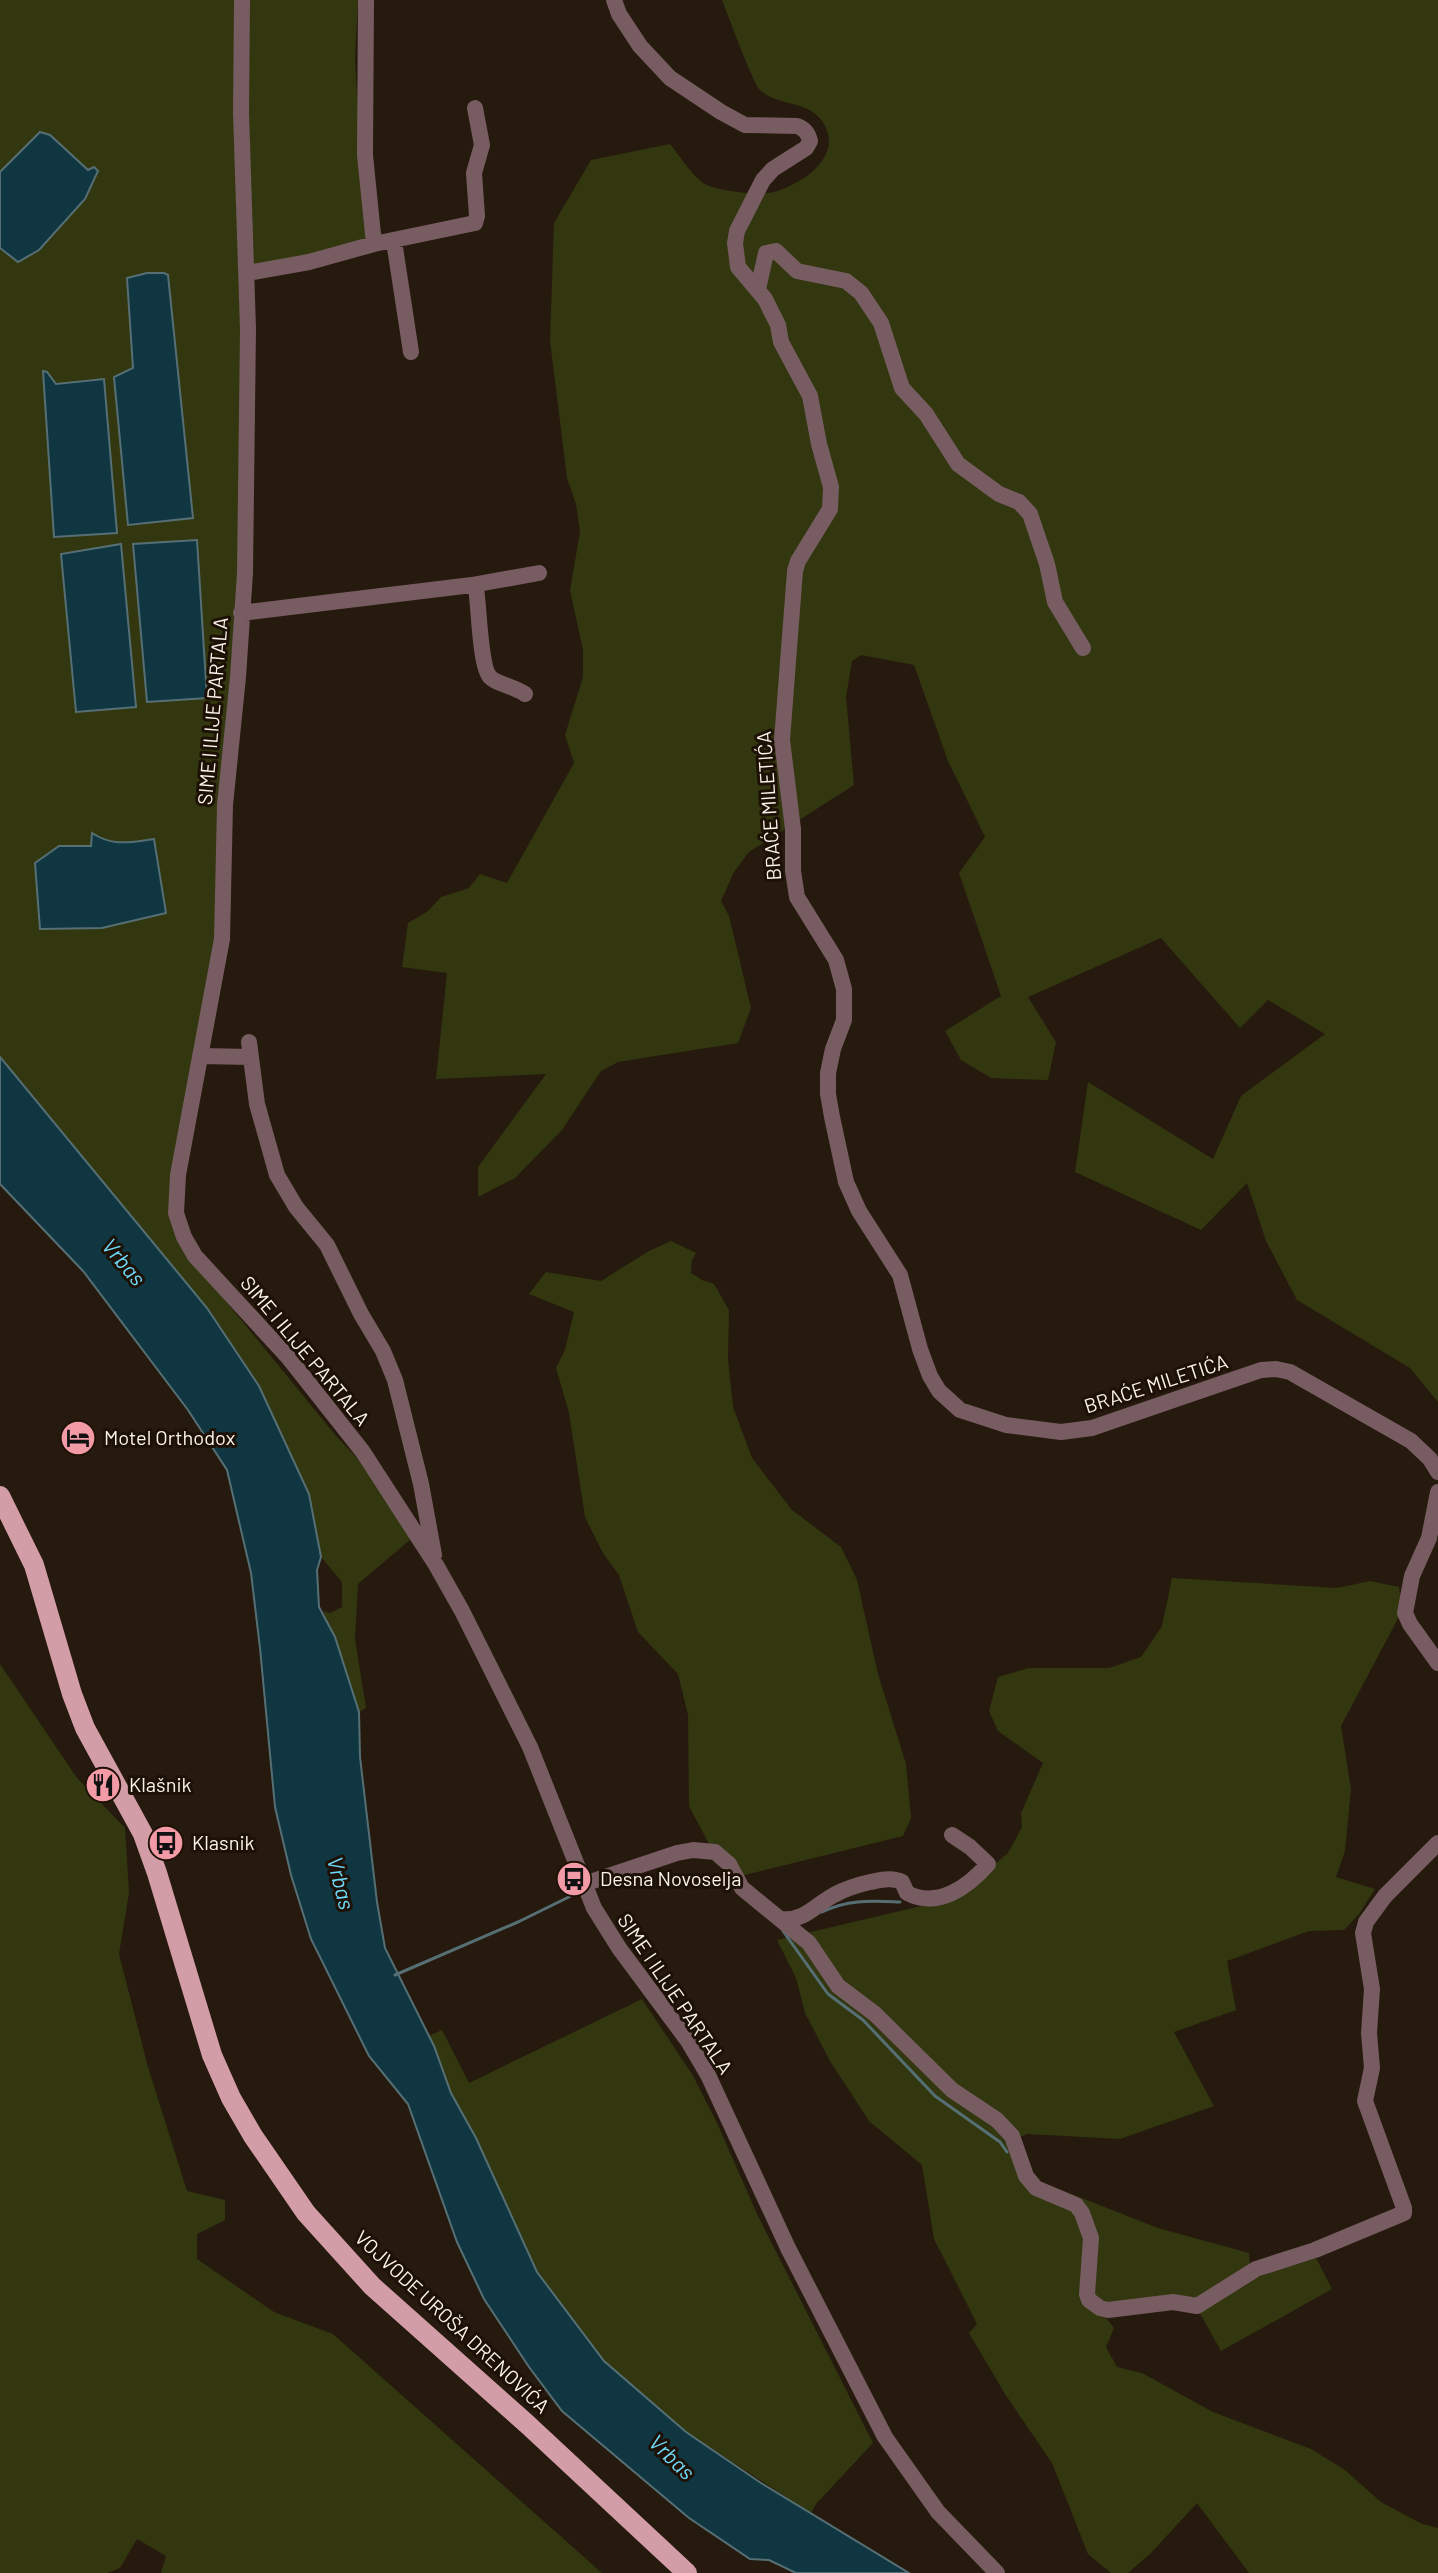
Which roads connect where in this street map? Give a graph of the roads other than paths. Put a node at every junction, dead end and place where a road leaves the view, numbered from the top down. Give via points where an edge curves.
1 (242, 0) edge
2 (366, 0) edge
3 (614, 0) edge
4 (475, 108) dead end
5 (394, 241) junction
6 (374, 244) junction
7 (247, 273) junction
8 (758, 289) junction
9 (411, 352) dead end
10 (539, 573) dead end
11 (472, 585) junction
12 (241, 613) junction
13 (1083, 648) dead end
14 (525, 694) dead end
15 (200, 1056) junction
16 (1438, 1472) edge
17 (1438, 1492) edge
18 (0, 1496) edge
19 (436, 1565) junction
20 (1438, 1663) edge
21 (952, 1835) dead end
22 (1438, 1843) edge
23 (584, 1884) junction
24 (782, 1919) junction
25 (687, 2573) edge
26 (997, 2573) edge

1 - 7 street, SIME I ILIJE PARTALA
2 - 6 street via 365,155
3 - 8 street, BRAĆE MILETIĆA via 640,46 670,78 745,125 797,126 809,136 806,148 763,180 737,231 738,267
4 - 5 street via 482,145 474,173 477,220
5 - 6 street
5 - 9 street
6 - 7 street
7 - 12 street, SIME I ILIJE PARTALA via 247,523
8 - 13 street via 766,253 776,251 797,271 846,281 861,293 881,323 902,388 958,464 1030,514 1055,602
8 - 16 street, BRAĆE MILETIĆA via 810,396 831,487 830,509 795,571 782,740 797,897 836,960 844,989 844,1020 833,1049 828,1094 846,1182 900,1275 930,1376 960,1410 1006,1425 1061,1432 1092,1428 1276,1369 1411,1441
10 - 11 street
11 - 12 street
11 - 14 street via 479,602 484,666 490,678
12 - 15 street, SIME I ILIJE PARTALA via 225,805 222,939
15 - 19 street, SIME I ILIJE PARTALA via 177,1191 176,1213 184,1237 363,1452
15 - 19 street via 250,1050 257,1104 277,1175 327,1245 395,1380
17 - 20 street via 1405,1613
18 - 25 main road, VOJVODE UROŠA DRENOVIĆA via 34,1565 85,1728 147,1845 212,2055 253,2136 306,2213 372,2286
19 - 23 street, SIME I ILIJE PARTALA via 509,1701
21 - 24 street via 988,1864 954,1893 926,1899 907,1893 896,1879 878,1880 836,1893 802,1917
22 - 24 street via 1385,1896 1363,1933 1372,1989 1372,2068 1365,2101 1404,2213 1256,2269 1197,2306 1159,2303 1108,2310 1094,2305 1087,2294 1091,2238 1076,2205 1036,2188 1026,2176 1012,2136 997,2120 952,2090 875,2014 838,1986 809,1943
23 - 24 street via 677,1853 706,1850 729,1864 742,1888
23 - 26 street, SIME I ILIJE PARTALA via 606,1929 713,2084 788,2248 885,2437 938,2512

